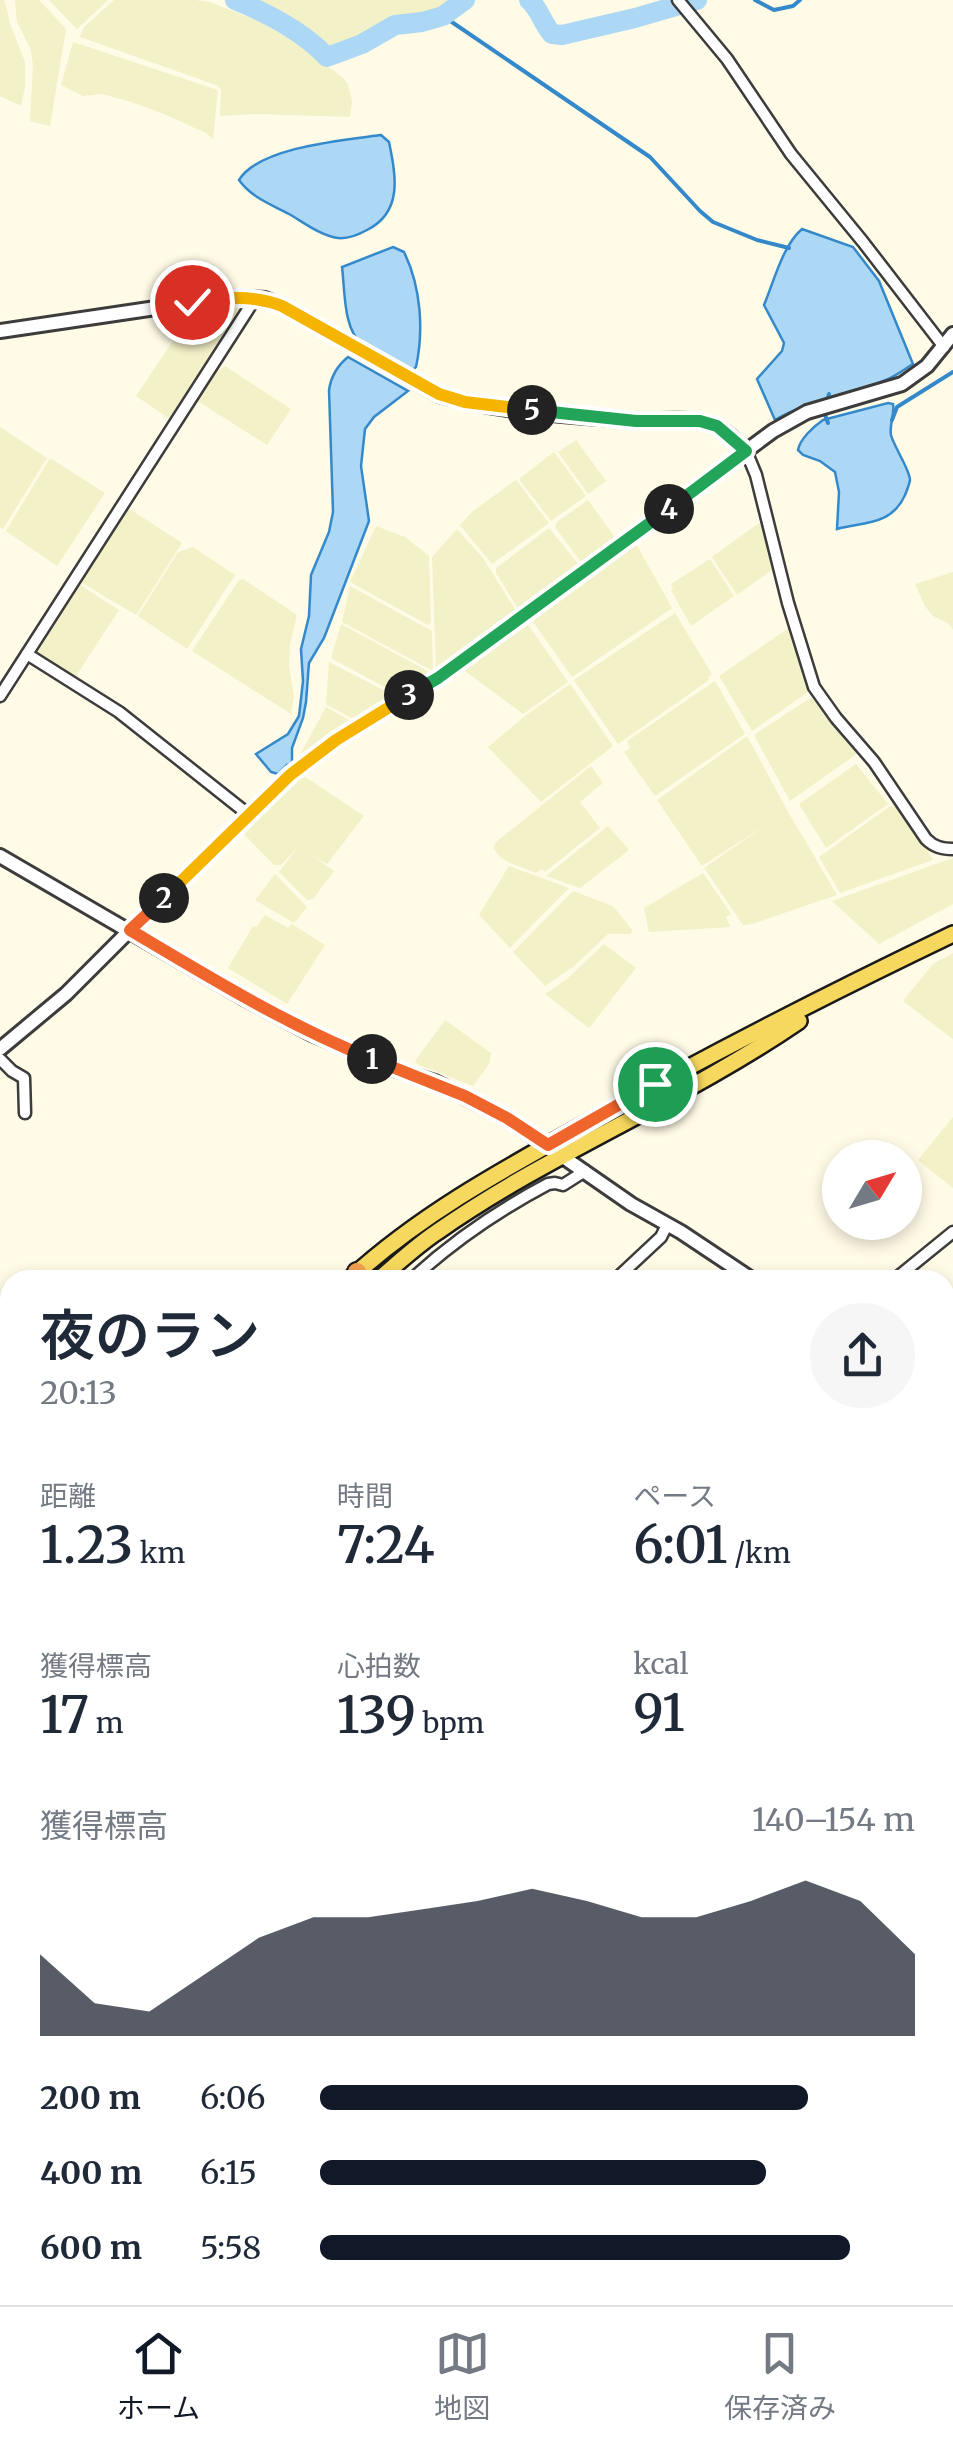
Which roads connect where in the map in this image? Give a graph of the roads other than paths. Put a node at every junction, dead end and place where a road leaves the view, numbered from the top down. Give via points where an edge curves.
1 (678, 0) edge
2 (256, 298) junction
3 (0, 331) edge
4 (953, 334) edge
5 (944, 347) junction
6 (746, 451) junction
7 (27, 654) junction
8 (0, 696) edge
9 (249, 815) junction
10 (953, 849) edge
11 (0, 856) edge
12 (130, 930) junction
13 (953, 934) edge
14 (856, 982) junction
15 (0, 1051) edge
16 (25, 1114) dead end
17 (548, 1145) junction
18 (561, 1157) junction
19 (585, 1171) junction
20 (667, 1224) junction
21 (953, 1232) edge
22 (363, 1270) edge
23 (390, 1270) edge
24 (422, 1270) edge
25 (626, 1270) edge
26 (738, 1270) edge
27 (906, 1270) edge

1 - 5 street
2 - 3 street
2 - 6 street via 439,394 574,416 700,421 717,426
2 - 7 street
4 - 5 street
5 - 6 street via 902,384 807,412
6 - 9 street via 438,678 336,740
6 - 10 street via 814,687 926,839
7 - 8 street
7 - 9 street via 119,712
9 - 12 street
11 - 12 street
12 - 15 street
12 - 17 street via 312,1034 465,1096
13 - 14 main road
14 - 17 main road
14 - 18 main road
15 - 16 street via 24,1078
17 - 18 street
17 - 22 main road via 428,1216
18 - 19 street
18 - 23 main road via 436,1232
19 - 20 street
19 - 24 street via 481,1222
20 - 25 street
20 - 26 street
21 - 27 street

